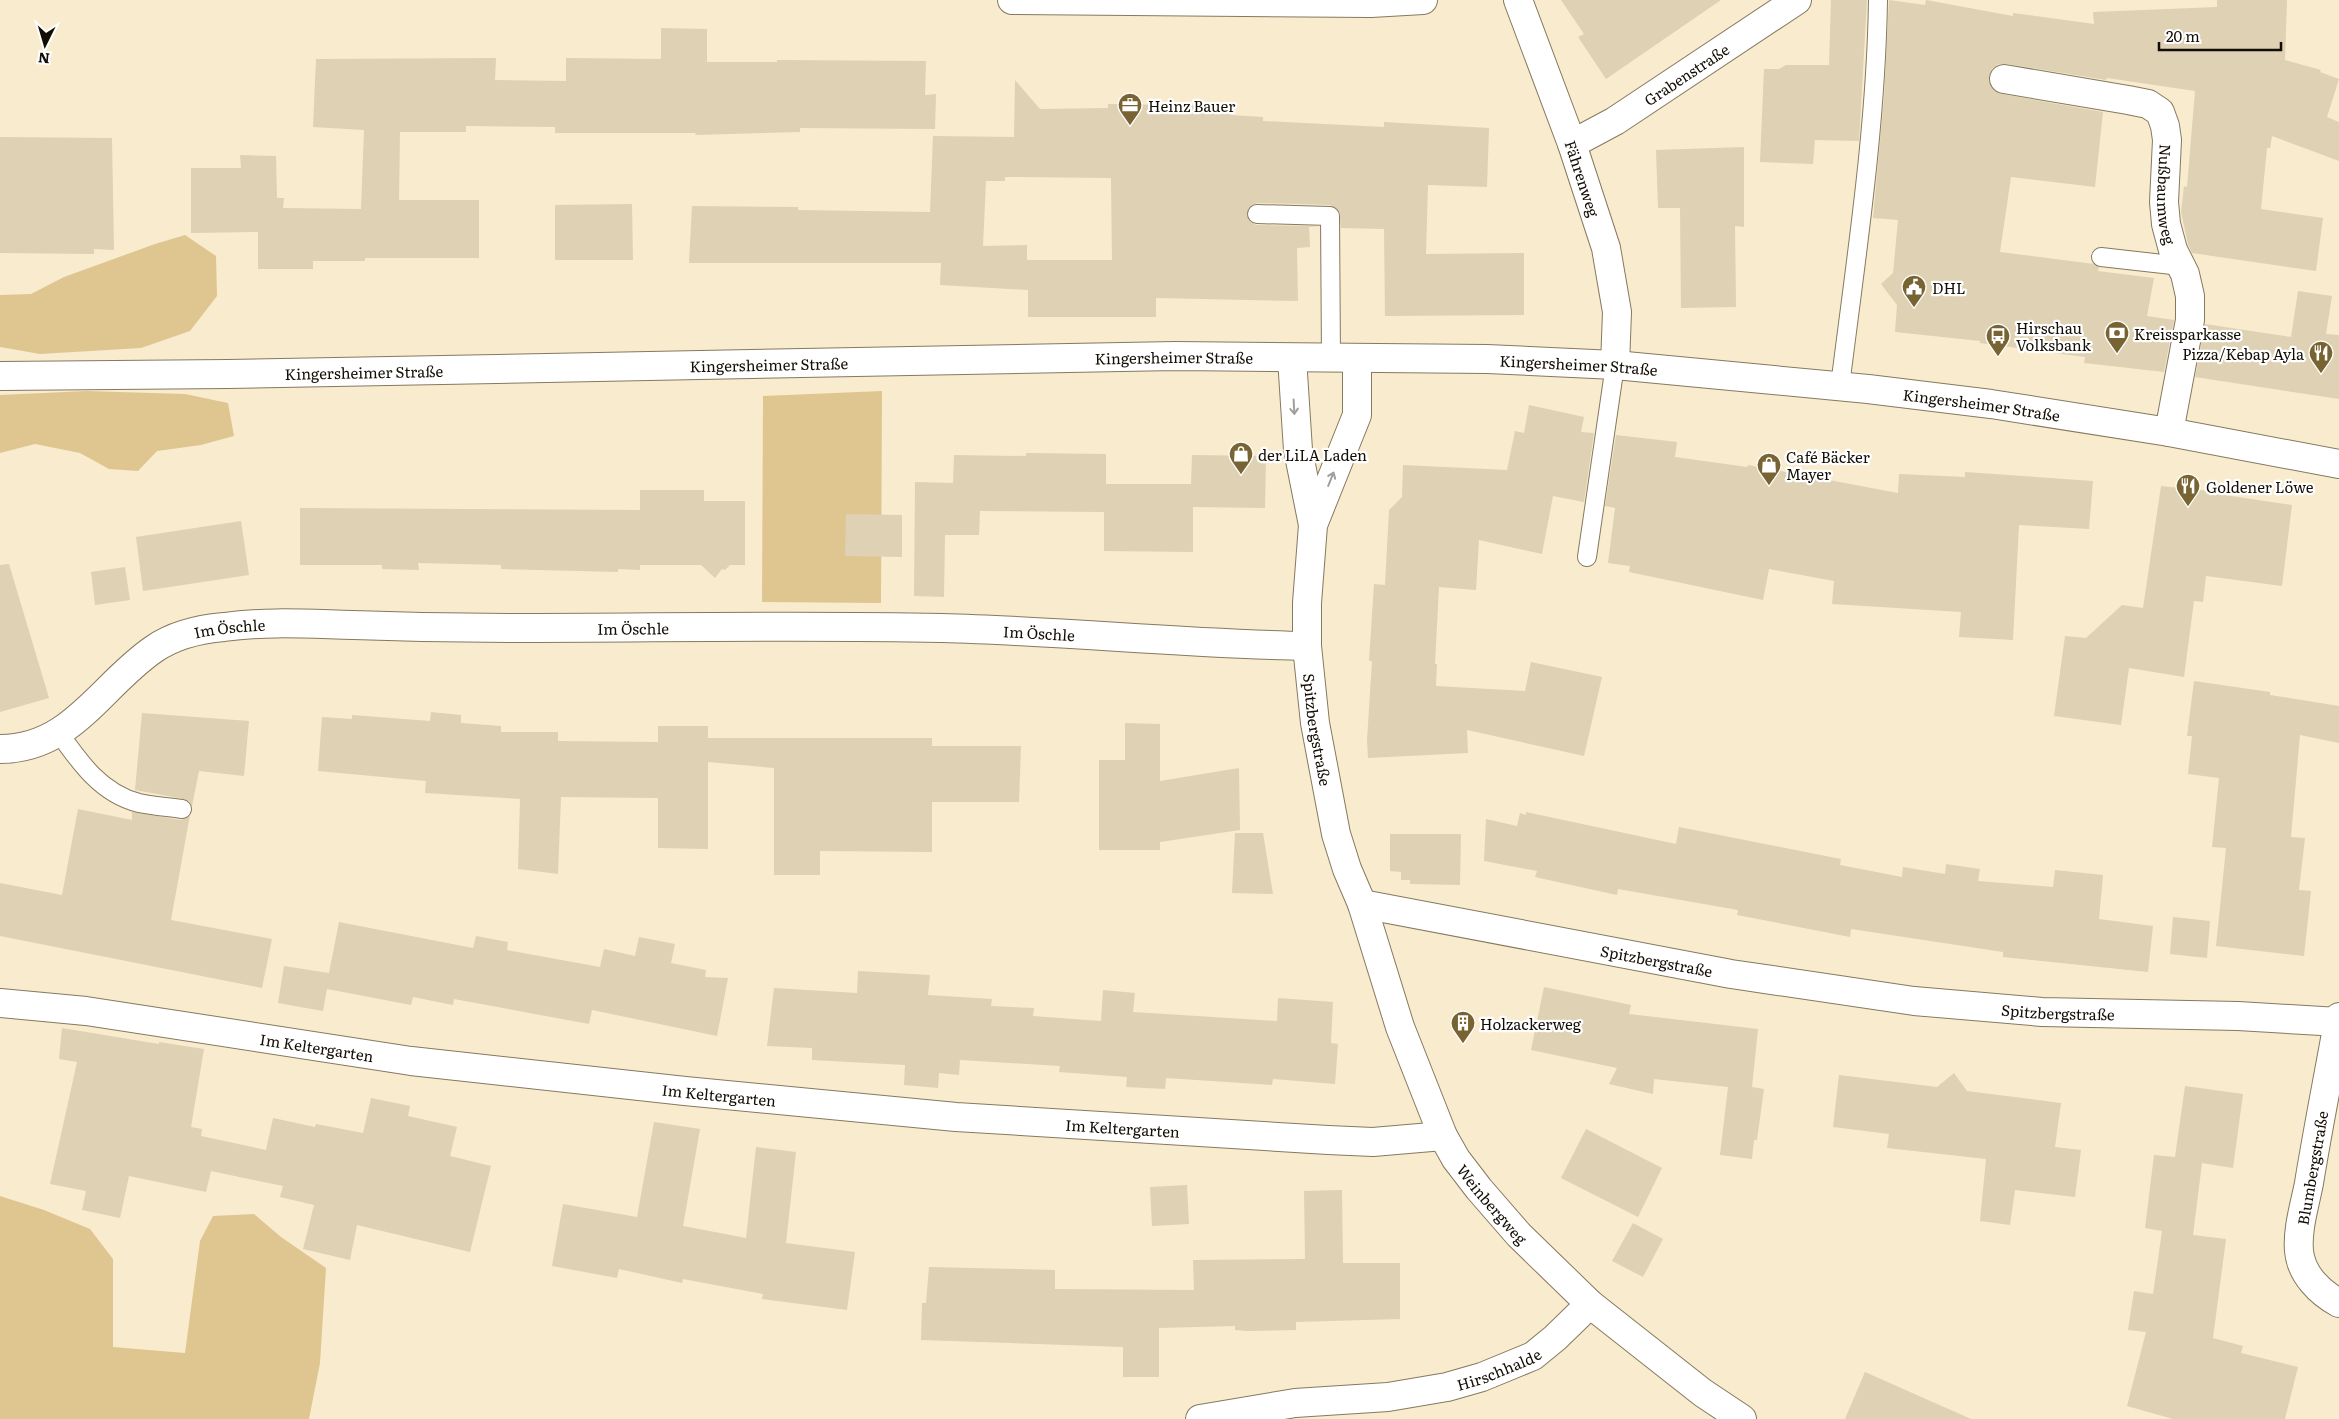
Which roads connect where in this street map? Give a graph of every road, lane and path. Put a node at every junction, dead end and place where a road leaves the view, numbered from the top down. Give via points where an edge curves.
1 (1012, 0) edge
2 (1423, 0) edge
3 (1518, 0) edge
4 (1797, 0) edge
5 (1878, 0) edge
6 (2004, 79) dead end
7 (1572, 144) junction
8 (1257, 214) dead end
9 (2100, 257) dead end
10 (2181, 266) junction
11 (1292, 358) junction
12 (1344, 358) junction
13 (1615, 365) junction
14 (0, 376) edge
15 (1840, 386) junction
16 (2169, 432) junction
17 (2339, 464) edge
18 (1313, 525) junction
19 (1587, 557) dead end
20 (1307, 646) junction
21 (59, 733) junction
22 (0, 749) edge
23 (182, 809) dead end
24 (1362, 904) junction
25 (0, 1003) edge
26 (2339, 1020) edge
27 (1443, 1136) junction
28 (2339, 1303) edge
29 (1590, 1304) junction
30 (1389, 1408) edge
31 (1200, 1419) edge
32 (1742, 1419) edge

1 - 2 street via 1370,4
3 - 7 street, Fährenweg
4 - 7 street, Grabenstraße via 1615,121
5 - 15 lane via 1877,44 1860,224
6 - 10 street, Nußbaumweg via 2148,104 2160,112 2167,140 2166,224
7 - 13 street, Fährenweg via 1606,248 1617,312
8 - 12 lane via 1330,216
9 - 10 lane
10 - 16 street, Nußbaumweg via 2190,296 2190,320
11 - 12 street, Kingersheimer Straße
11 - 14 street, Kingersheimer Straße via 1166,356
11 -> 18 street, Spitzbergstraße via 1298,450
12 - 13 street, Kingersheimer Straße via 1487,359
18 -> 12 street, Spitzbergstraße via 1357,415
13 - 15 street, Kingersheimer Straße
13 - 19 lane
15 - 16 street, Kingersheimer Straße via 1991,404
16 - 17 street, Kingersheimer Straße
18 - 20 street, Spitzbergstraße
20 - 21 street, Im Öschle via 940,628 503,628 265,623 202,630 157,646
20 - 24 street, Spitzbergstraße via 1325,785 1336,834
21 - 22 street, Im Öschle via 33,745
21 - 23 lane via 83,767 107,788 138,803
24 - 26 street, Spitzbergstraße via 1731,974 1914,1001 2050,1013
24 - 27 street, Weinbergweg via 1400,1027
25 - 27 street, Im Keltergarten via 104,1013 411,1061 956,1117 1373,1142
26 - 28 street, Blumbergstraße via 2317,1132 2299,1252 2312,1282 2323,1295
27 - 29 street, Weinbergweg via 1478,1189 1519,1235
29 - 30 street, Hirschhalde via 1533,1356
29 - 32 street, Weinbergweg
30 - 31 street, Hirschhalde via 1311,1401

